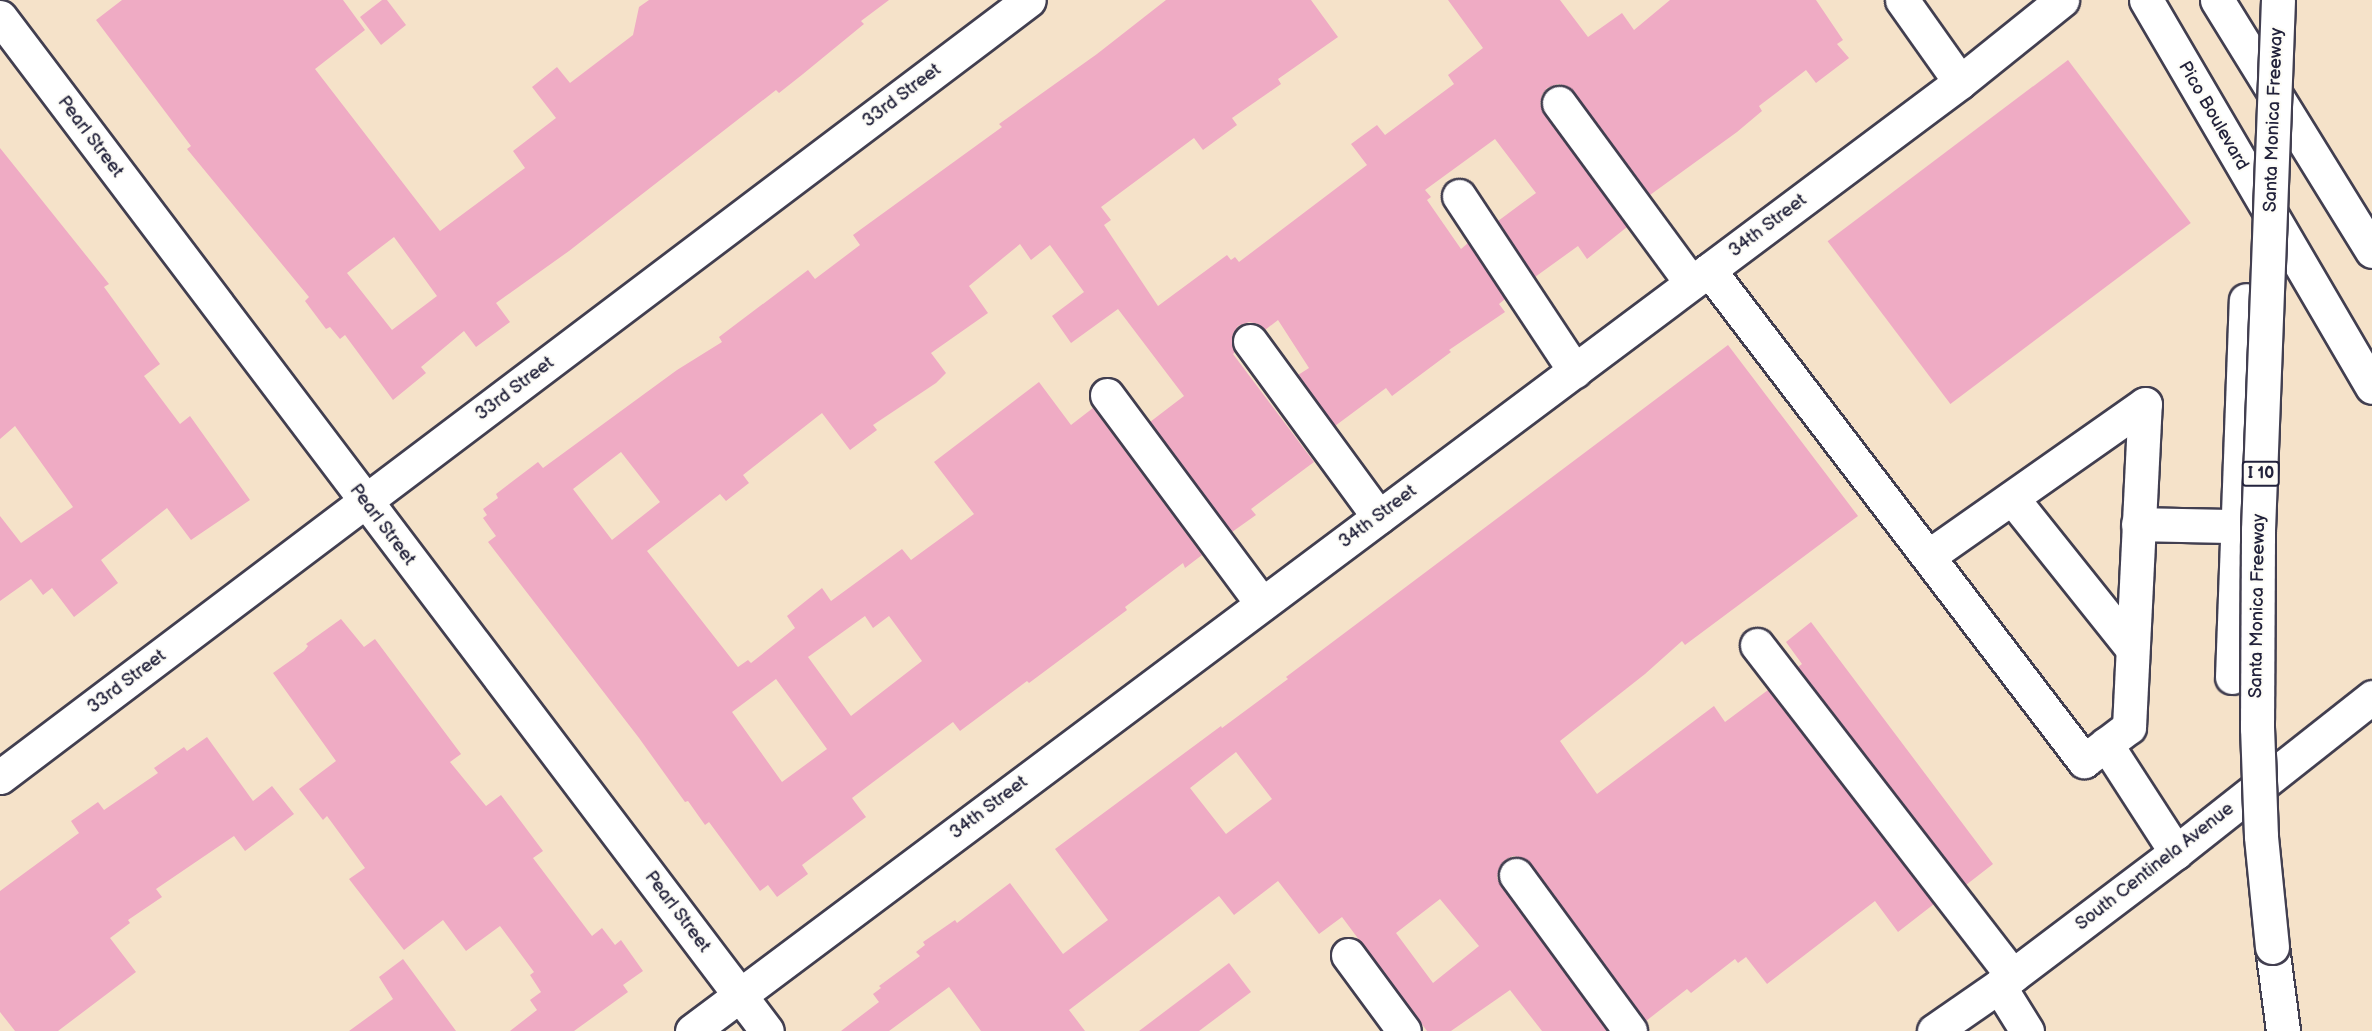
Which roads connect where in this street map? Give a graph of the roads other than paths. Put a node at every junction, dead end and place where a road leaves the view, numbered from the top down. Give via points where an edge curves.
1 (11, 0) edge
2 (1029, 0) edge
3 (1902, 0) edge
4 (2062, 0) edge
5 (2146, 0) edge
6 (2217, 0) edge
7 (2278, 0) edge
8 (0, 9) edge
9 (0, 17) edge
10 (1960, 82) junction
11 (1559, 103) dead end
12 (1460, 196) dead end
13 (2372, 251) edge
14 (1700, 277) junction
15 (2246, 300) dead end
16 (1250, 341) dead end
17 (1575, 370) junction
18 (2372, 387) edge
19 (1107, 395) dead end
20 (2012, 498) junction
21 (365, 502) junction
22 (1379, 517) junction
23 (2138, 524) junction
24 (2238, 526) junction
25 (1929, 556) junction
26 (1262, 604) junction
27 (1757, 645) dead end
28 (2131, 647) junction
29 (2232, 676) dead end
30 (2372, 697) edge
31 (2106, 744) junction
32 (0, 777) edge
33 (2176, 852) junction
34 (1516, 875) dead end
35 (1348, 955) dead end
36 (2006, 981) junction
37 (740, 995) junction
38 (692, 1031) edge
39 (767, 1031) edge
40 (1404, 1031) edge
41 (1630, 1031) edge
42 (1934, 1031) edge
43 (2027, 1031) edge
44 (2283, 1031) edge

1 - 8 main road
2 - 21 main road, 33rd Street
3 - 10 main road
4 - 10 main road, 34th Street
5 - 18 main road, Pico Boulevard
6 - 13 main road
7 - 44 main road, Santa Monica Freeway / I 10, bridge via 2258,530 2257,728 2261,836
9 - 21 main road, Pearl Street
10 - 14 main road, 34th Street
11 - 14 main road
12 - 17 main road
14 - 17 main road, 34th Street
14 - 25 main road
15 - 24 main road
16 - 22 main road
17 - 22 main road, 34th Street
19 - 26 main road
20 - 23 main road via 2145,404
20 - 25 main road
20 - 28 main road
21 - 32 main road, 33rd Street
21 - 37 main road, Pearl Street
22 - 26 main road, 34th Street
23 - 24 main road
23 - 28 main road
24 - 29 main road
25 - 31 main road via 2084,761
26 - 37 main road, 34th Street
27 - 36 main road
28 - 31 main road via 2129,727
30 - 33 main road, South Centinela Avenue
31 - 33 main road
33 - 36 main road, South Centinela Avenue
34 - 41 main road
35 - 40 main road
36 - 42 main road, South Centinela Avenue
36 - 43 main road
37 - 38 main road, 34th Street
37 - 39 main road, Pearl Street

